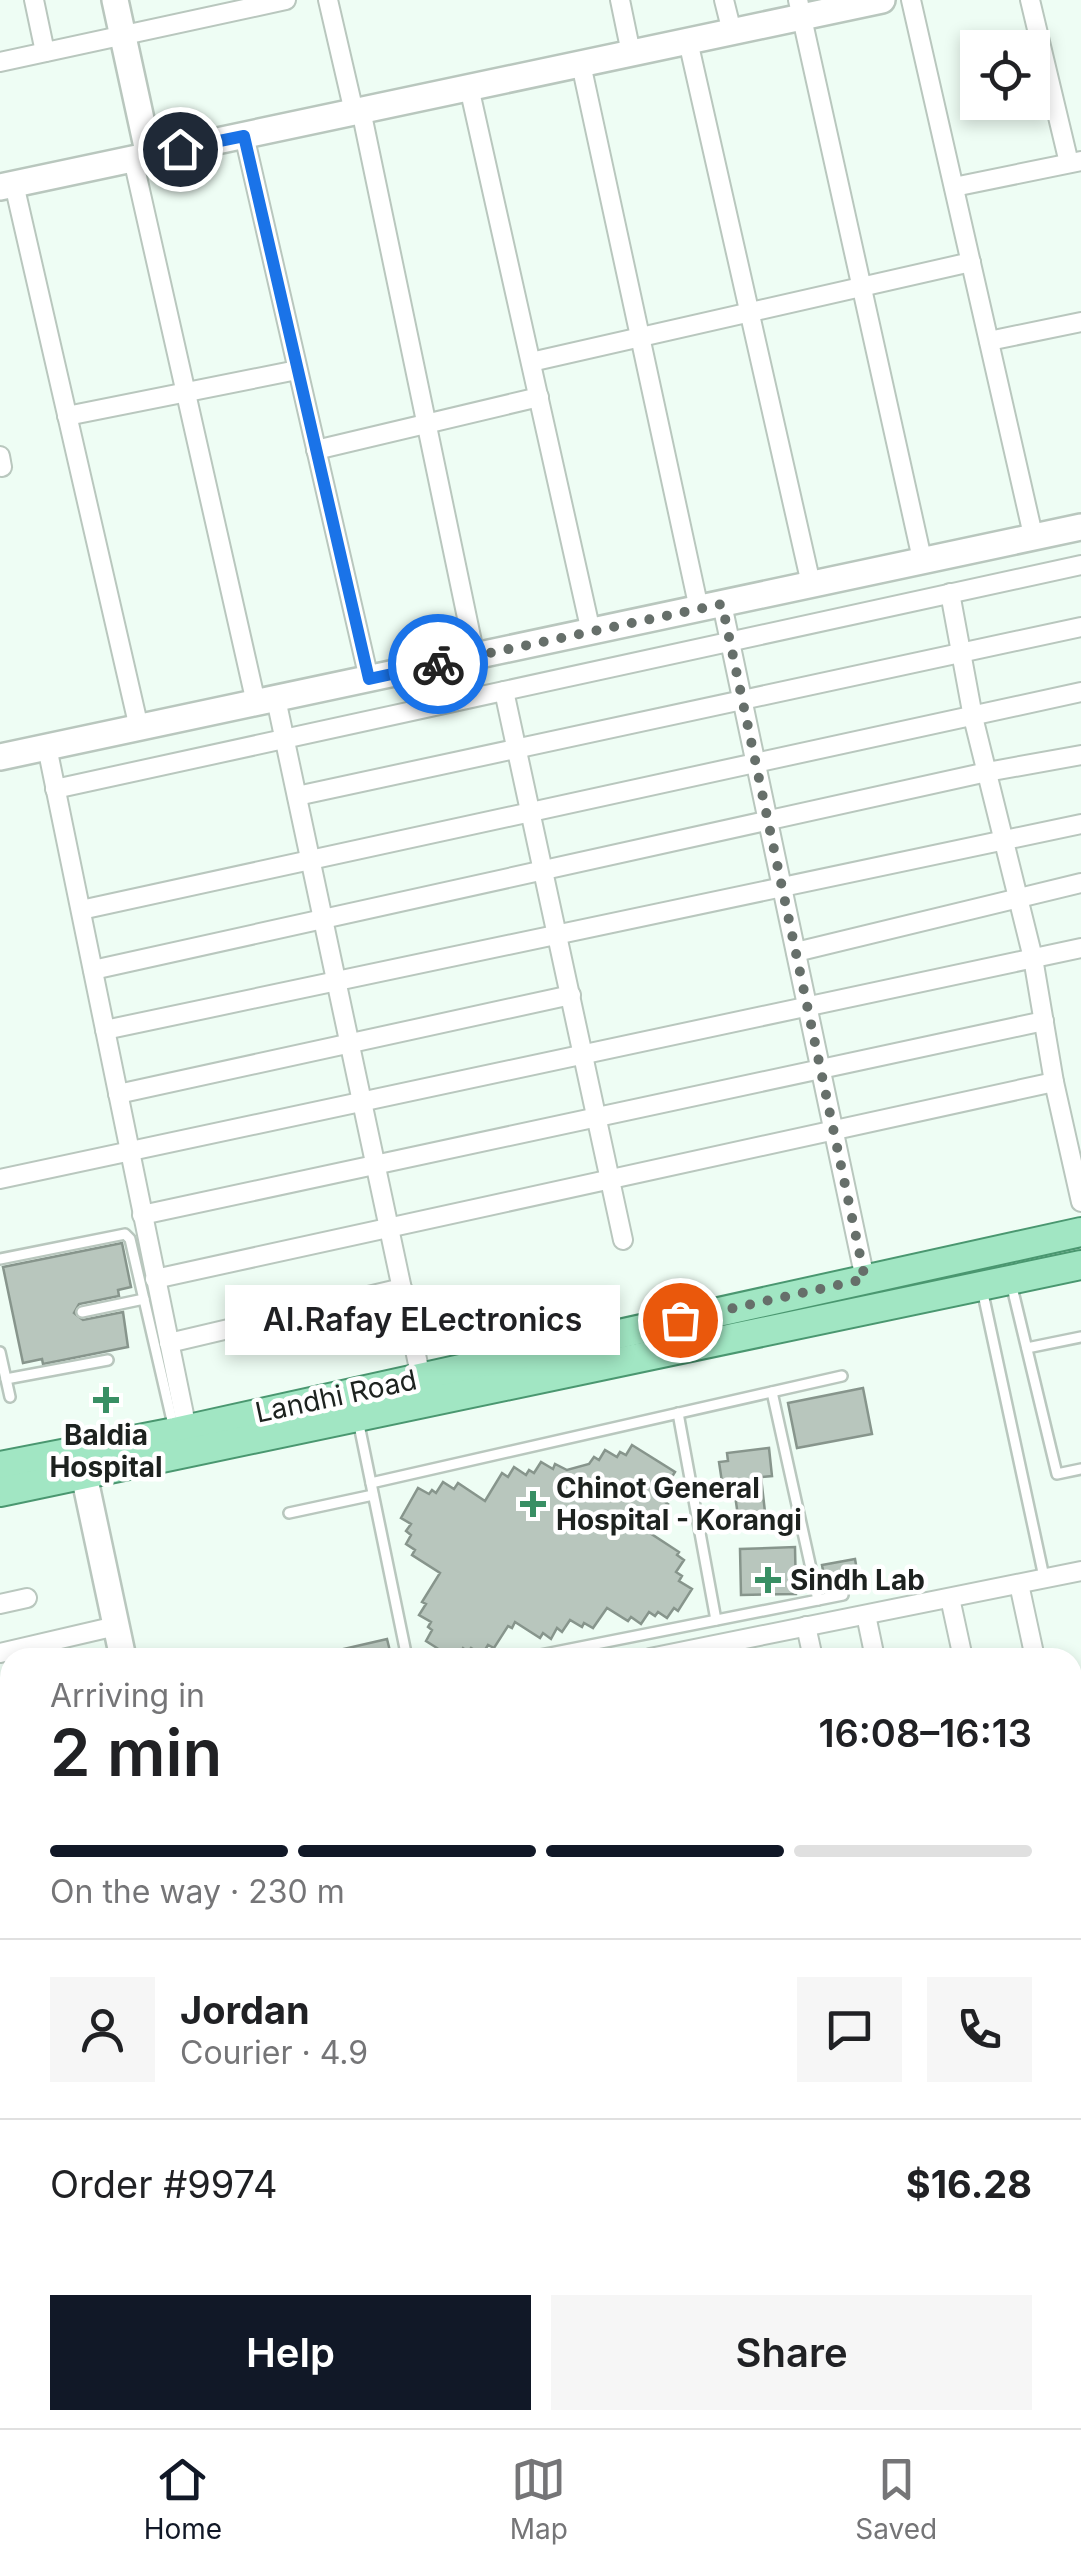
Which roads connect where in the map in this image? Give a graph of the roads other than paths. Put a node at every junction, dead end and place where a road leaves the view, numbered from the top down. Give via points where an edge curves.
1 (34, 0) edge
2 (115, 0) edge
3 (286, 0) edge
4 (328, 0) edge
5 (620, 0) edge
6 (724, 0) edge
7 (880, 0) edge
8 (911, 0) edge
9 (1030, 0) edge
10 (212, 8) edge
11 (800, 8) edge
12 (732, 32) junction
13 (124, 36) junction
14 (688, 41) junction
15 (45, 52) junction
16 (631, 53) junction
17 (0, 62) edge
18 (580, 64) junction
19 (470, 88) junction
20 (357, 111) junction
21 (244, 136) junction
22 (141, 157) junction
23 (1075, 162) edge
24 (7, 186) edge
25 (954, 188) junction
26 (971, 262) junction
27 (861, 287) junction
28 (750, 312) junction
29 (1081, 322) edge
30 (640, 337) junction
31 (989, 341) junction
32 (531, 362) junction
33 (298, 370) junction
34 (186, 392) junction
35 (539, 397) junction
36 (67, 416) junction
37 (426, 424) junction
38 (316, 450) junction
39 (1081, 526) edge
40 (1033, 535) junction
41 (922, 560) junction
42 (1081, 565) edge
43 (811, 584) junction
44 (950, 594) junction
45 (711, 606) junction
46 (1081, 627) edge
47 (591, 632) junction
48 (730, 642) junction
49 (961, 652) junction
50 (475, 656) junction
51 (369, 679) junction
52 (504, 691) junction
53 (1081, 692) edge
54 (743, 700) junction
55 (266, 701) junction
56 (973, 717) junction
57 (138, 728) junction
58 (284, 739) junction
59 (47, 748) junction
60 (516, 750) junction
61 (1081, 755) edge
62 (0, 758) edge
63 (756, 764) junction
64 (987, 772) junction
65 (55, 788) junction
66 (297, 796) junction
67 (530, 813) junction
68 (768, 821) junction
69 (1081, 824) edge
70 (1004, 839) junction
71 (310, 860) junction
72 (544, 870) junction
73 (1081, 883) edge
74 (782, 886) junction
75 (1018, 896) junction
76 (80, 910) junction
77 (323, 920) junction
78 (559, 934) junction
79 (1081, 948) edge
80 (796, 952) junction
81 (1033, 958) junction
82 (93, 970) junction
83 (336, 981) junction
84 (571, 995) junction
85 (808, 1007) junction
86 (1044, 1021) junction
87 (105, 1030) junction
88 (350, 1044) junction
89 (583, 1054) junction
90 (821, 1070) junction
91 (1054, 1082) junction
92 (118, 1094) junction
93 (362, 1100) junction
94 (597, 1118) junction
95 (834, 1130) junction
96 (129, 1151) junction
97 (376, 1165) junction
98 (0, 1179) edge
99 (610, 1180) junction
100 (1081, 1202) edge
101 (142, 1215) junction
102 (389, 1228) junction
103 (1081, 1232) edge
104 (624, 1240) dead end
105 (0, 1259) edge
106 (1081, 1265) edge
107 (865, 1279) junction
108 (156, 1280) junction
109 (1010, 1280) junction
110 (982, 1287) junction
111 (402, 1288) junction
112 (144, 1299) junction
113 (82, 1312) dead end
114 (1081, 1337) edge
115 (169, 1343) junction
116 (1027, 1348) junction
117 (0, 1352) edge
118 (108, 1360) dead end
119 (842, 1376) dead end
120 (421, 1378) junction
121 (6, 1379) junction
122 (171, 1387) junction
123 (772, 1392) junction
124 (10, 1396) dead end
125 (354, 1405) junction
126 (678, 1414) junction
127 (181, 1430) junction
128 (0, 1466) edge
129 (1081, 1469) edge
130 (84, 1475) junction
131 (371, 1483) junction
132 (0, 1492) edge
133 (373, 1495) junction
134 (288, 1513) dead end
135 (1081, 1571) edge
136 (1044, 1578) junction
137 (1019, 1584) junction
138 (843, 1595) dead end
139 (27, 1598) dead end
140 (950, 1598) junction
141 (818, 1600) junction
142 (0, 1604) edge
143 (866, 1614) junction
144 (716, 1620) junction
145 (116, 1626) junction
146 (806, 1626) junction
147 (21, 1648) edge
148 (121, 1648) edge
149 (405, 1648) edge
150 (575, 1648) edge
151 (734, 1648) edge
152 (812, 1648) edge
153 (873, 1648) edge
154 (960, 1648) edge
155 (1032, 1648) edge

1 - 15 street
2 - 13 street
3 - 10 street
4 - 20 street
5 - 16 street
6 - 12 street
7 - 11 street
8 - 25 street
9 - 23 street
10 - 13 street
11 - 12 street
11 - 27 street
12 - 14 street
13 - 15 street
13 - 22 street
14 - 16 street
14 - 28 street
15 - 17 street
16 - 18 street
18 - 19 street
18 - 30 street
19 - 20 street
19 - 32 street
20 - 21 street
20 - 37 street
21 - 22 street
21 - 33 street
22 - 24 street
22 - 34 street
23 - 25 street
24 - 36 street
25 - 26 street
26 - 27 street
26 - 31 street
27 - 28 street
27 - 41 street
28 - 30 street
28 - 43 street
29 - 31 street
30 - 32 street
30 - 45 street
31 - 40 street
32 - 35 street
33 - 34 street
33 - 38 street
34 - 36 street
34 - 55 street
35 - 37 street
35 - 47 street
36 - 57 street
37 - 38 street
37 - 50 street
38 - 51 street
39 - 40 street
40 - 41 street
41 - 43 street
42 - 44 street
43 - 45 street
44 - 48 street
44 - 49 street
45 - 47 street
45 - 48 street
46 - 49 street
47 - 50 street
48 - 52 street
48 - 54 street
49 - 54 street
49 - 56 street
50 - 51 street
51 - 55 street
52 - 58 street
52 - 60 street
53 - 56 street
54 - 60 street
54 - 63 street
55 - 57 street
55 - 58 street
56 - 63 street
56 - 64 street
57 - 59 street
58 - 65 street
58 - 66 street
59 - 62 street
59 - 65 street
60 - 66 street
60 - 67 street
61 - 64 street
63 - 67 street
63 - 68 street
64 - 68 street
64 - 70 street
65 - 76 street
66 - 71 street
67 - 71 street
67 - 72 street
68 - 72 street
68 - 74 street
69 - 70 street
70 - 74 street
70 - 75 street
71 - 76 street
71 - 77 street
72 - 77 street
72 - 78 street
73 - 75 street
74 - 78 street
74 - 80 street
75 - 80 street
75 - 81 street
76 - 82 street
77 - 82 street
77 - 83 street
78 - 83 street
78 - 84 street
79 - 81 street
80 - 85 street
81 - 85 street
81 - 86 street
82 - 87 street
83 - 87 street
83 - 88 street
84 - 88 street
84 - 89 street
85 - 89 street
85 - 90 street
86 - 90 street
86 - 91 street
87 - 92 street
88 - 92 street
88 - 93 street
89 - 93 street
89 - 94 street
90 - 94 street
90 - 95 street
91 - 95 street
91 - 100 street
92 - 96 street
93 - 96 street
93 - 97 street
94 - 97 street
94 - 99 street
95 - 99 street
95 - 107 street
96 - 98 street
96 - 101 street
97 - 101 street
97 - 102 street
99 - 102 street
99 - 104 street
101 - 108 street
102 - 108 street
102 - 111 street
103 - 107 main road, Landhi Road
105 - 112 lane via 125,1234
106 - 109 main road, Landhi Road
107 - 120 main road, Landhi Road
108 - 115 street
109 - 110 main road, Landhi Road
109 - 116 lane
110 - 125 main road, Landhi Road
110 - 136 lane
111 - 115 street
111 - 120 street
112 - 113 lane
112 - 122 lane
114 - 116 lane
115 - 122 street
116 - 129 lane via 1058,1474
117 - 121 lane
118 - 121 lane
119 - 123 lane
120 - 125 main road, Landhi Road
121 - 124 lane
122 - 127 street
123 - 126 lane
123 - 141 lane
125 - 127 main road, Landhi Road
125 - 130 main road, Landhi Road
125 - 131 lane
126 - 131 lane
126 - 144 lane
127 - 128 main road, Landhi Road
130 - 132 main road, Landhi Road
130 - 145 street
131 - 133 lane
133 - 134 lane
133 - 149 lane
135 - 136 street
136 - 137 street
137 - 140 street
137 - 155 street
138 - 141 lane
139 - 142 street
140 - 143 street
140 - 154 street
141 - 144 lane
143 - 146 street
143 - 153 street
144 - 150 lane
145 - 147 street
145 - 148 street
146 - 151 street
146 - 152 street

